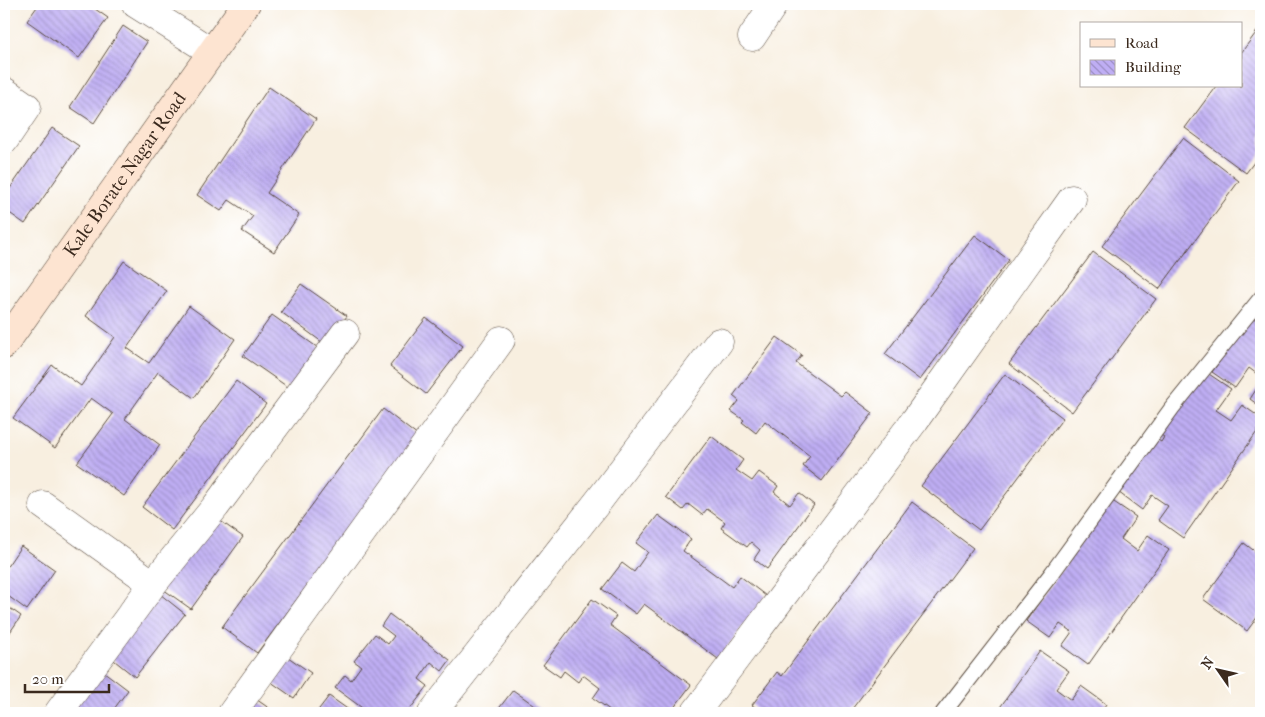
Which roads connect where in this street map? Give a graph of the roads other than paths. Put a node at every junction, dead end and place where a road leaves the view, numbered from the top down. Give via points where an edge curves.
1 (136, 4) edge
2 (246, 4) edge
3 (774, 4) edge
4 (752, 37) dead end
5 (212, 52) junction
6 (4, 91) edge
7 (4, 141) edge
8 (1072, 199) dead end
9 (1261, 298) edge
10 (345, 333) dead end
11 (501, 340) dead end
12 (719, 342) dead end
13 (4, 344) edge
14 (43, 504) dead end
15 (153, 584) junction
16 (58, 713) edge
17 (232, 713) edge
18 (432, 713) edge
19 (696, 713) edge
20 (943, 713) edge

1 - 5 street
2 - 5 street, Kale Borate Nagar Road
3 - 4 street
5 - 13 street, Kale Borate Nagar Road
6 - 7 street via 27,107
8 - 19 street via 915,420
9 - 20 lane via 1172,408 1052,572
10 - 15 street via 216,506
11 - 17 street
12 - 18 street
14 - 15 street
15 - 16 street

